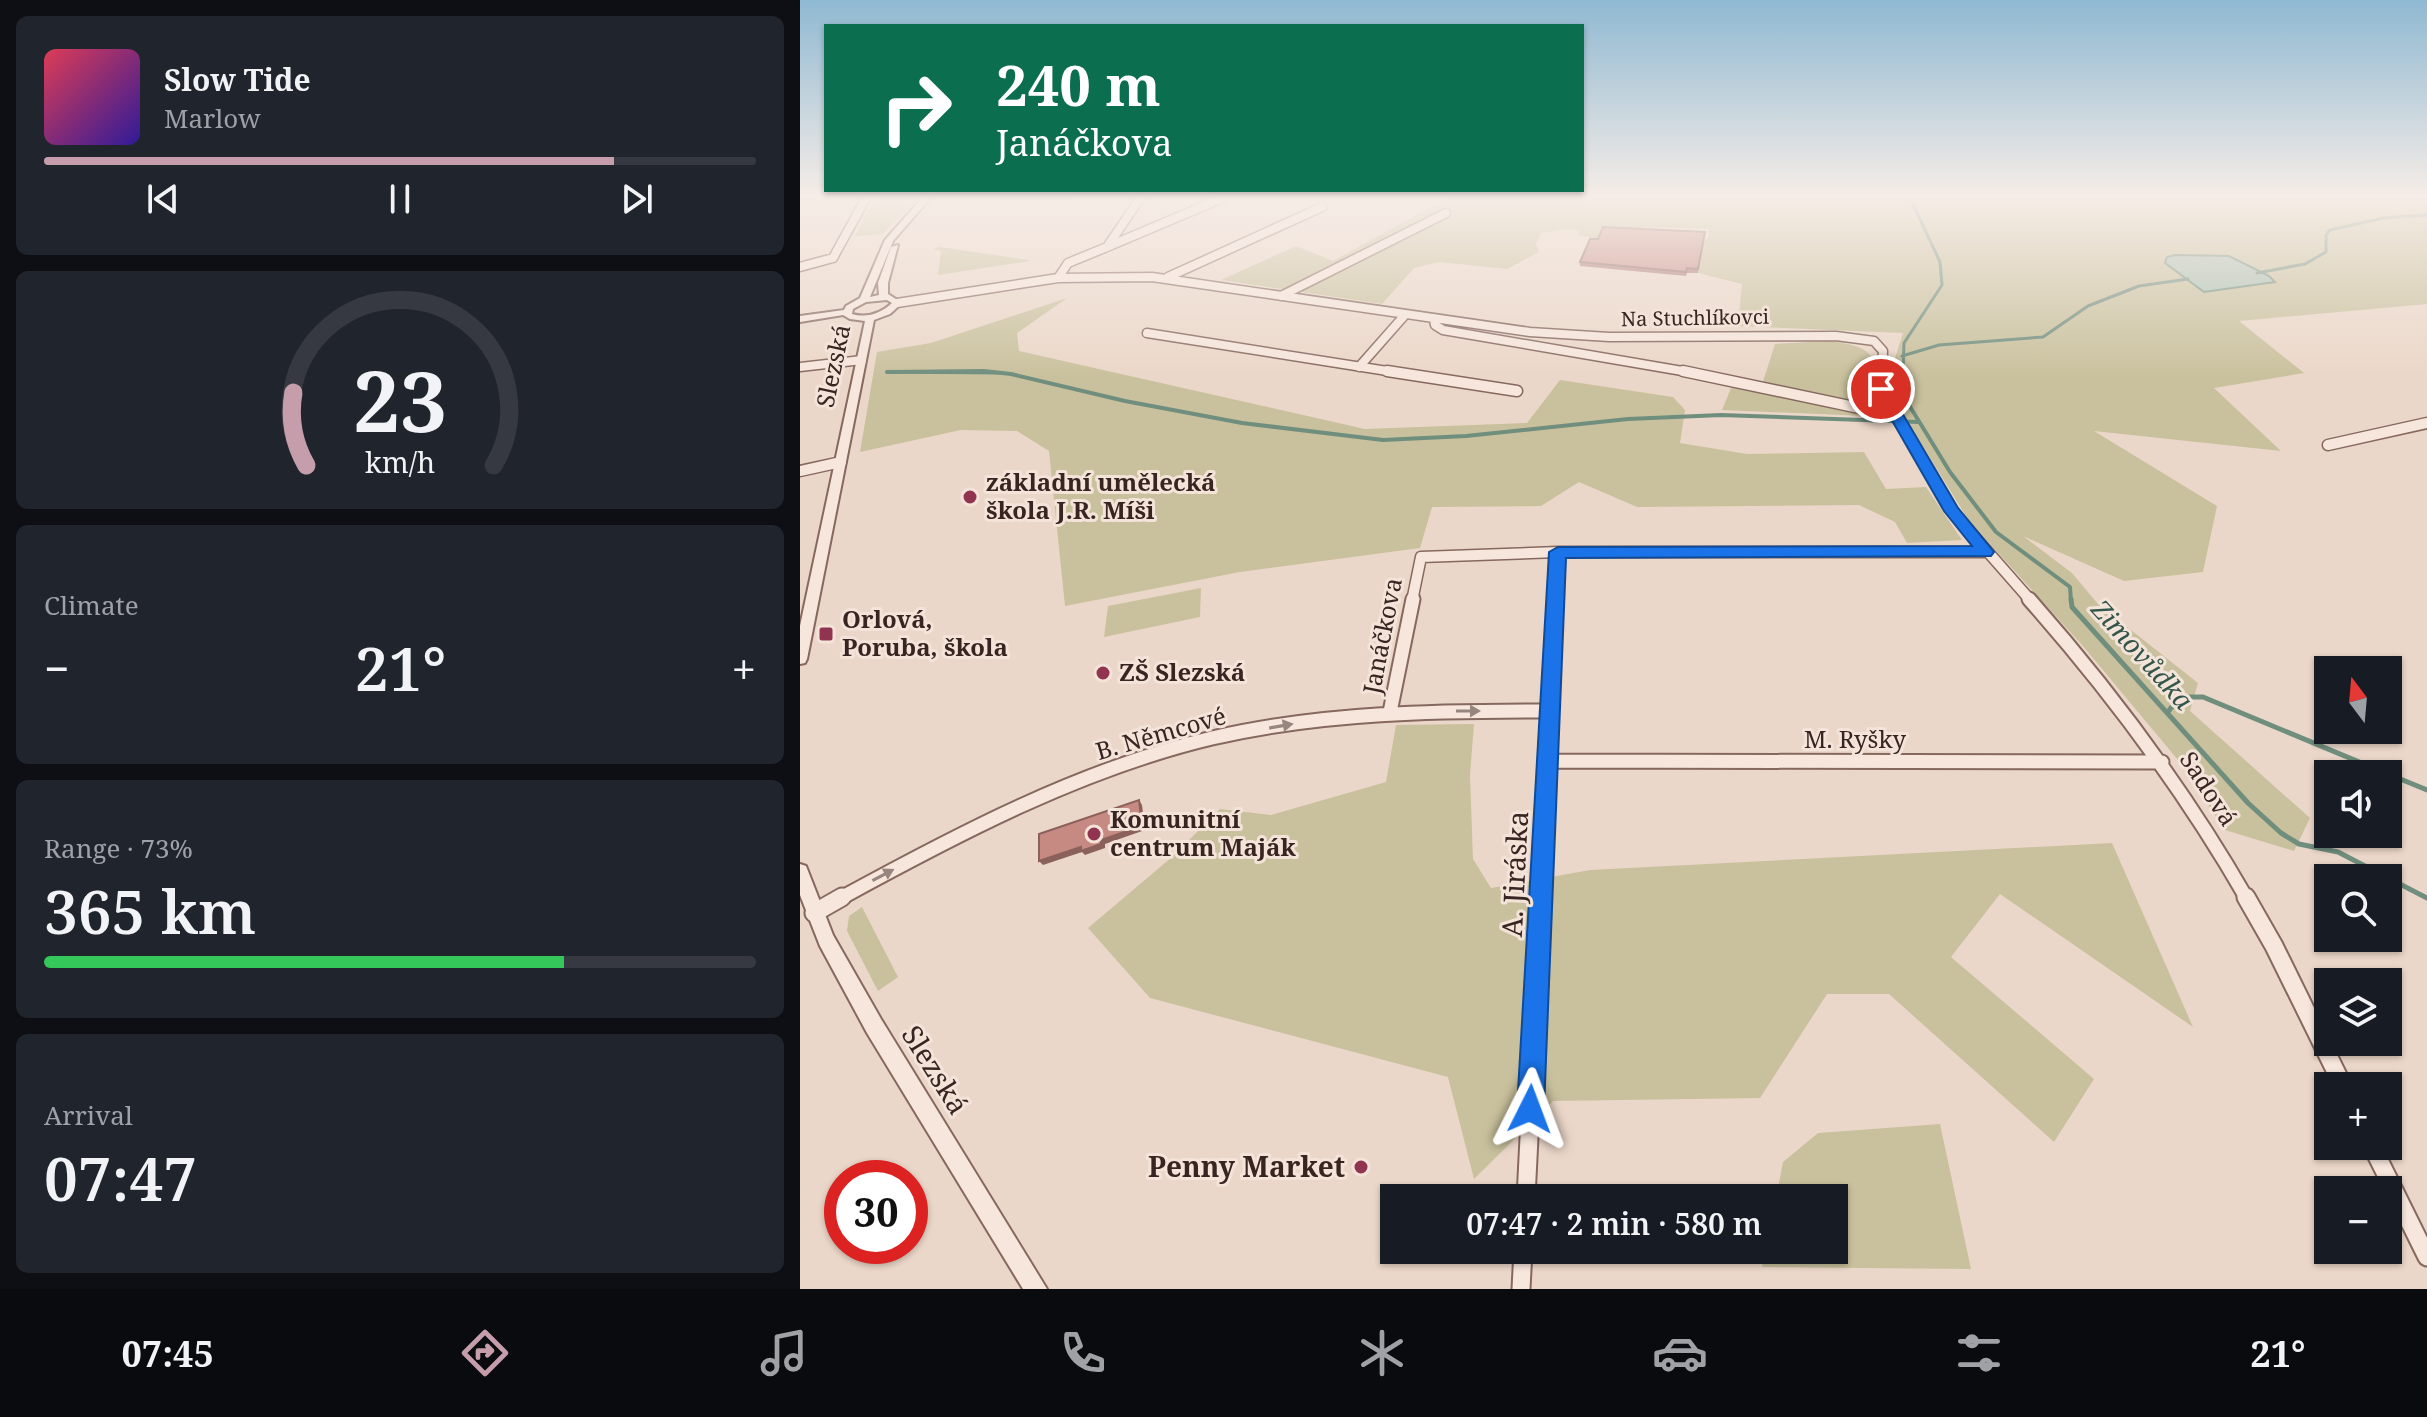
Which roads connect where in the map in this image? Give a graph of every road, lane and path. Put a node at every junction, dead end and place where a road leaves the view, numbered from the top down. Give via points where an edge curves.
1 (833, 257) edge
2 (882, 257) edge
3 (892, 257) edge
4 (1082, 257) edge
5 (1212, 257) edge
6 (1358, 257) edge
7 (800, 267) edge
8 (1058, 278) junction
9 (1166, 278) junction
10 (1281, 296) junction
11 (884, 297) junction
12 (864, 300) junction
13 (897, 303) junction
14 (847, 312) junction
15 (1404, 316) junction
16 (870, 318) junction
17 (800, 319) edge
18 (1434, 320) junction
19 (1147, 333) dead end
20 (862, 360) junction
21 (800, 367) edge
22 (1359, 367) junction
23 (1517, 391) dead end
24 (1897, 416) junction
25 (2427, 423) edge
26 (2328, 445) dead end
27 (841, 462) junction
28 (800, 471) edge
29 (1558, 552) junction
30 (1985, 552) junction
31 (800, 659) edge
32 (1551, 711) junction
33 (1390, 712) junction
34 (1549, 761) junction
35 (2162, 762) junction
36 (800, 872) edge
37 (814, 913) junction
38 (2336, 1072) edge
39 (2379, 1160) edge
40 (1527, 1184) edge
41 (2427, 1257) edge
42 (1522, 1264) edge
43 (1036, 1289) edge
44 (1521, 1289) edge

1 - 7 street
2 - 12 street
3 - 11 street
4 - 8 street via 1068,263
5 - 9 street
6 - 10 street
8 - 9 street, Na Stuchlíkovci
8 - 13 street, Na Stuchlíkovci
9 - 10 street, Na Stuchlíkovci
10 - 15 street, Na Stuchlíkovci
11 - 12 street
11 - 13 street
12 - 14 street
13 - 16 street
14 - 16 street via 855,319
14 - 17 street
15 - 18 street, Na Stuchlíkovci
15 - 22 street
16 - 20 street, Slezská
18 - 24 street, Na Stuchlíkovci via 1443,330 1691,372
18 - 24 street, Na Stuchlíkovci via 1609,337 1865,338 1883,351 1881,389
19 - 22 street
20 - 21 street
20 - 27 street, Slezská
22 - 23 street
24 - 30 street, Na Stuchlíkovci via 1952,511
25 - 26 street
27 - 28 street
27 - 31 street, Slezská
29 - 30 street, Janáčkova
29 - 32 street, A. Jiráska
29 - 33 street, Janáčkova via 1421,557
30 - 35 street, Sadová via 2068,643
33 -> 32 street, B. Němcové
32 - 34 street, A. Jiráska
37 -> 33 street, B. Němcové via 945,842 1104,772 1217,737
34 - 35 street, M. Ryšky
34 - 40 street, A. Jiráska
35 - 38 street, Sadová via 2274,946
36 - 37 street, Slezská
37 - 43 street, Slezská via 874,1026
39 - 41 street
42 - 44 street

